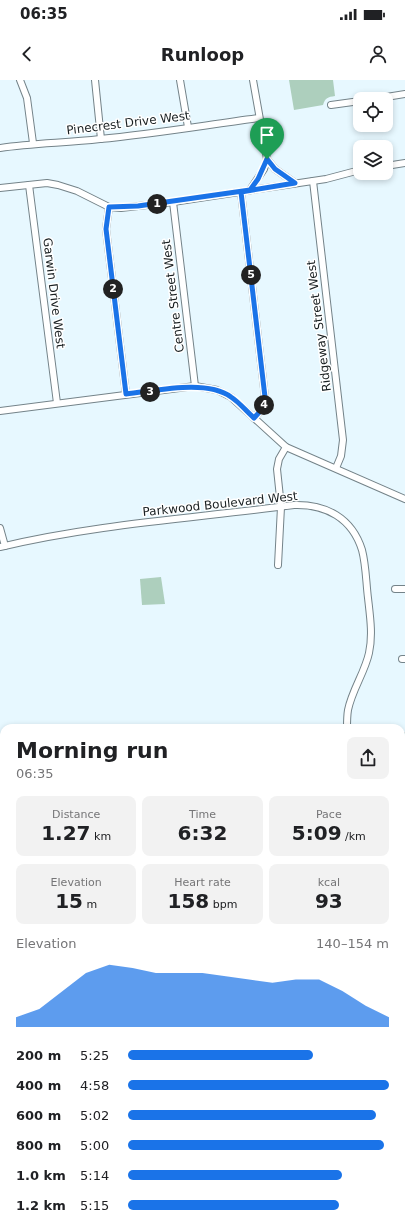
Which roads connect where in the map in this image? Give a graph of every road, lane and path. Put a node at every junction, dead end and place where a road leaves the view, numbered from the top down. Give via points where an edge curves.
1 (20, 80) edge
2 (96, 80) edge
3 (180, 80) edge
4 (253, 80) edge
5 (405, 94) edge
6 (393, 96) edge
7 (353, 102) edge
8 (331, 105) dead end
9 (259, 118) junction
10 (188, 127) junction
11 (101, 139) junction
12 (33, 143) junction
13 (0, 148) edge
14 (267, 159) junction
15 (405, 163) edge
16 (393, 165) edge
17 (353, 172) edge
18 (313, 181) junction
19 (295, 183) junction
20 (29, 185) junction
21 (0, 188) edge
22 (250, 190) junction
23 (241, 192) junction
24 (173, 202) junction
25 (109, 207) junction
26 (195, 386) junction
27 (126, 394) junction
28 (57, 403) junction
29 (0, 410) edge
30 (254, 418) junction
31 (286, 446) junction
32 (336, 468) junction
33 (405, 499) edge
34 (280, 507) junction
35 (0, 528) edge
36 (2, 547) edge
37 (278, 565) dead end
38 (395, 589) dead end
39 (405, 589) edge
40 (347, 724) edge

1 - 12 street via 27,98
2 - 11 street
3 - 10 street
4 - 9 street
5 - 6 street
7 - 8 street
9 - 10 street, Pinecrest Drive West
9 - 14 street
10 - 11 street, Pinecrest Drive West
11 - 12 street, Pinecrest Drive West
12 - 13 street, Pinecrest Drive West
14 - 19 street via 275,169
14 - 22 street
15 - 16 street
17 - 18 street
18 - 19 street
18 - 32 street, Ridgeway Street West via 343,440
19 - 22 street
20 - 21 street
20 - 25 street via 58,185
20 - 28 street, Garwin Drive West
22 - 23 street
23 - 24 street
23 - 30 street via 265,397 263,408
24 - 25 street
24 - 26 street, Centre Street West
25 - 27 street via 106,229
26 - 27 street
26 - 30 street via 217,390 231,396
27 - 28 street
28 - 29 street
30 - 31 street
31 - 32 street
31 - 34 street via 277,469
32 - 33 street
34 - 36 street, Parkwood Boulevard West via 84,531
34 - 37 street
34 - 40 street, Parkwood Boulevard West via 307,505 330,511 350,528 362,551 370,620 370,647 348,710
35 - 36 street
38 - 39 street

